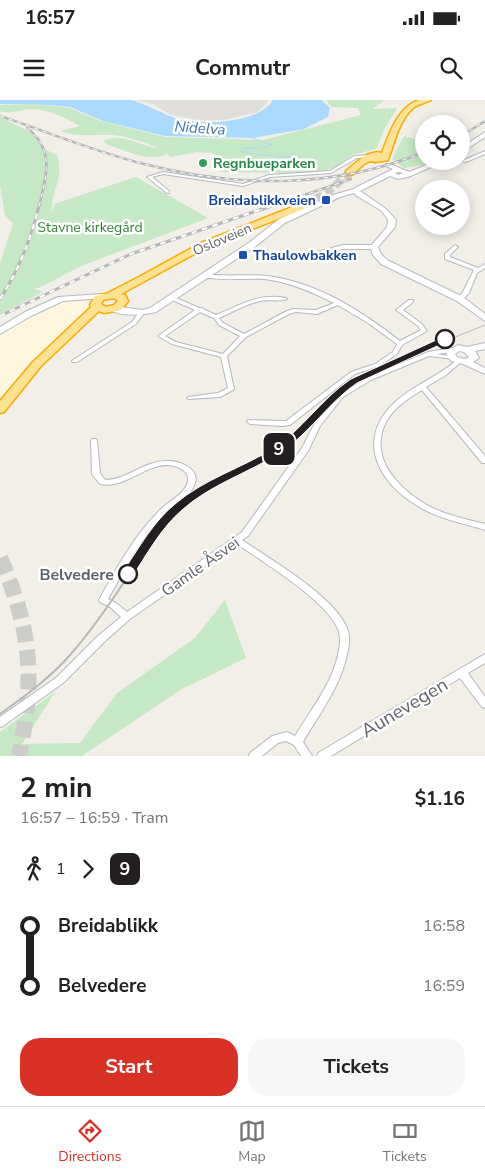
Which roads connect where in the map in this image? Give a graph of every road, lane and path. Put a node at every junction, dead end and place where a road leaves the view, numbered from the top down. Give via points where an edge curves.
1 (428, 100) edge
2 (485, 134) edge
3 (470, 145) edge
4 (485, 152) edge
5 (470, 158) edge
6 (387, 165) junction
7 (415, 166) edge
8 (349, 173) tunnel mouth
9 (356, 191) junction
10 (167, 192) dead end
11 (305, 205) tunnel mouth
12 (374, 247) junction
13 (455, 247) dead end
14 (304, 257) dead end
15 (485, 266) edge
16 (478, 270) junction
17 (205, 276) junction
18 (143, 279) junction
19 (172, 298) junction
20 (284, 298) dead end
21 (460, 299) junction
22 (123, 300) junction
23 (101, 301) junction
24 (411, 301) dead end
25 (338, 303) junction
26 (111, 309) junction
27 (200, 309) junction
28 (138, 312) junction
29 (216, 317) junction
30 (485, 318) edge
31 (78, 326) junction
32 (0, 331) edge
33 (244, 336) junction
34 (400, 344) junction
35 (485, 346) edge
36 (467, 350) junction
37 (485, 351) edge
38 (224, 356) junction
39 (463, 358) junction
40 (75, 361) dead end
41 (377, 365) junction
42 (484, 369) edge
43 (388, 371) junction
44 (422, 386) junction
45 (190, 398) dead end
46 (0, 409) edge
47 (250, 422) dead end
48 (94, 441) dead end
49 (485, 461) edge
50 (485, 527) edge
51 (238, 540) junction
52 (127, 617) junction
53 (485, 658) edge
54 (462, 673) junction
55 (485, 704) edge
56 (0, 723) edge
57 (297, 742) junction
58 (254, 756) edge
59 (307, 756) edge
60 (322, 756) edge

1 - 6 highway via 409,108 388,147
2 - 3 street
4 - 5 street
6 - 7 street
6 - 8 highway via 359,164
6 - 9 street via 378,180
6 - 10 street via 356,157 331,172 269,176 243,185 163,173 148,177
9 - 12 street via 388,213 392,220 391,227
9 - 17 street via 338,194 282,221
11 - 18 highway, Osloveien via 210,243
12 - 14 street via 342,247
12 - 21 street via 376,255 384,262
13 - 16 street via 447,258
15 - 16 street
16 - 21 street
17 - 19 street
17 - 25 street via 282,281 316,291
18 - 22 highway, Osloveien
18 - 23 highway, Osloveien
19 - 27 street
19 - 28 street via 153,310
20 - 29 street via 256,298
21 - 30 street
22 - 23 highway via 118,296
22 - 26 highway, Osloveien via 121,306
22 - 28 street
23 - 26 highway
23 - 31 highway, Osloveien
23 - 32 street via 75,297 61,299
24 - 34 street via 399,310 424,331
25 - 33 street via 317,312 291,311
25 - 34 street
26 - 28 street
26 - 31 highway, Osloveien
27 - 29 street
27 - 38 street via 161,336 174,343
28 - 40 street via 134,323
29 - 33 street via 221,324
31 - 46 highway via 37,364
33 - 38 street
34 - 41 street via 395,353
35 - 36 street
36 - 39 street
36 - 39 street via 461,348
37 - 39 street
38 - 45 street via 231,390 220,395
39 - 42 street
39 - 43 street, Gamle Åsvei via 423,356
39 - 44 street via 450,370
41 - 43 street
41 - 47 street via 354,373 288,422
43 - 51 street, Gamle Åsvei via 353,388 332,406 251,527
44 - 49 street
44 - 50 street via 384,418 378,429 376,446 380,461 399,488 422,506
48 - 52 street via 96,474 103,482 115,481 163,463 180,465 189,470 192,478 189,488 147,529 103,600
51 - 52 street, Gamle Åsvei
51 - 57 street via 314,595 334,614 343,630 341,661
52 - 56 street, Gamle Åsvei via 60,680
53 - 54 street, Aunevegen
54 - 55 street
54 - 60 street, Aunevegen
57 - 58 street via 281,736
57 - 59 street

